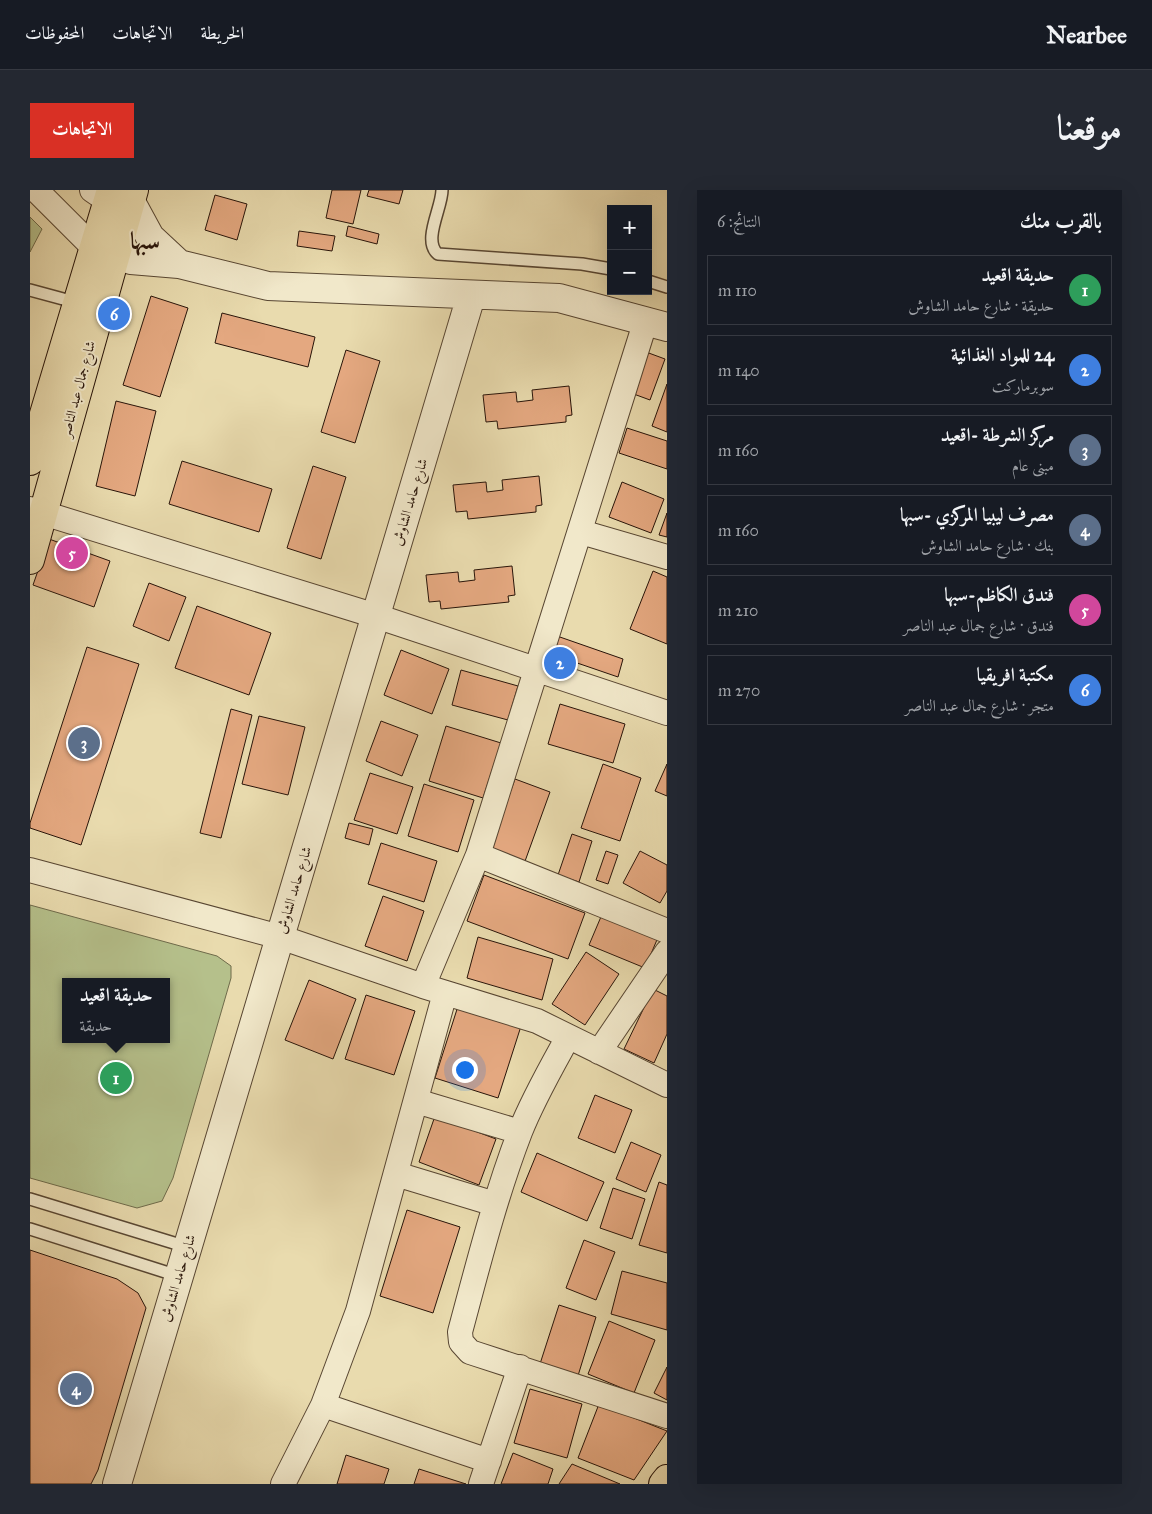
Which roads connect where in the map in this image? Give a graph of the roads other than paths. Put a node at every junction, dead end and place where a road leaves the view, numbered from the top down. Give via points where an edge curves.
1 (36, 190) edge
2 (442, 190) edge
3 (115, 195) edge
4 (105, 252) junction
5 (179, 264) junction
6 (607, 268) edge
7 (652, 282) edge
8 (667, 287) edge
9 (30, 290) edge
10 (471, 296) junction
11 (78, 303) junction
12 (656, 323) edge
13 (30, 461) edge
14 (37, 511) edge
15 (581, 532) junction
16 (667, 557) edge
17 (30, 560) edge
18 (376, 616) junction
19 (537, 670) junction
20 (667, 713) edge
21 (478, 855) junction
22 (30, 870) edge
23 (667, 931) edge
24 (280, 937) junction
25 (667, 952) edge
26 (434, 989) junction
27 (568, 1037) junction
28 (599, 1052) junction
29 (667, 1084) edge
30 (416, 1100) junction
31 (520, 1132) junction
32 (396, 1174) junction
33 (30, 1199) edge
34 (495, 1204) junction
35 (30, 1229) edge
36 (187, 1247) junction
37 (178, 1276) junction
38 (520, 1367) junction
39 (323, 1405) junction
40 (667, 1416) edge
41 (489, 1461) junction
42 (667, 1479) edge
43 (116, 1484) edge
44 (283, 1484) edge
45 (481, 1484) edge
46 (663, 1484) edge

1 - 4 street
2 - 6 lane via 431,240 438,254
3 - 4 main road, شارع جمال عبد الناصر
3 - 5 street via 150,237
4 - 5 street via 146,263
4 - 11 main road, شارع جمال عبد الناصر
4 - 14 main road, شارع جمال عبد الناصر
5 - 10 street via 268,286
7 - 8 lane
9 - 11 lane
10 - 12 street via 559,298
10 - 18 street, شارع حامد الشاوش
11 - 13 main road, شارع جمال عبد الناصر
12 - 15 street
14 - 17 main road, شارع جمال عبد الناصر
14 - 18 street
15 - 16 street
15 - 19 street
18 - 19 street
18 - 24 street, شارع حامد الشاوش
19 - 20 street
19 - 21 street
21 - 23 street
21 - 26 street
22 - 24 street
24 - 26 street
24 - 36 street, شارع حامد الشاوش
25 - 28 street
26 - 27 street via 537,1021
26 - 30 street
27 - 28 street
27 - 31 street
28 - 29 street
30 - 31 street
30 - 32 street
31 - 34 street
32 - 34 street
32 - 39 street via 358,1312
33 - 36 lane
34 - 38 street via 460,1332 461,1342 470,1352
35 - 37 lane
36 - 37 street, شارع حامد الشاوش
37 - 43 street, شارع حامد الشاوش
38 - 40 street
38 - 41 street
39 - 41 street
39 - 44 street
41 - 45 street
42 - 46 main road

